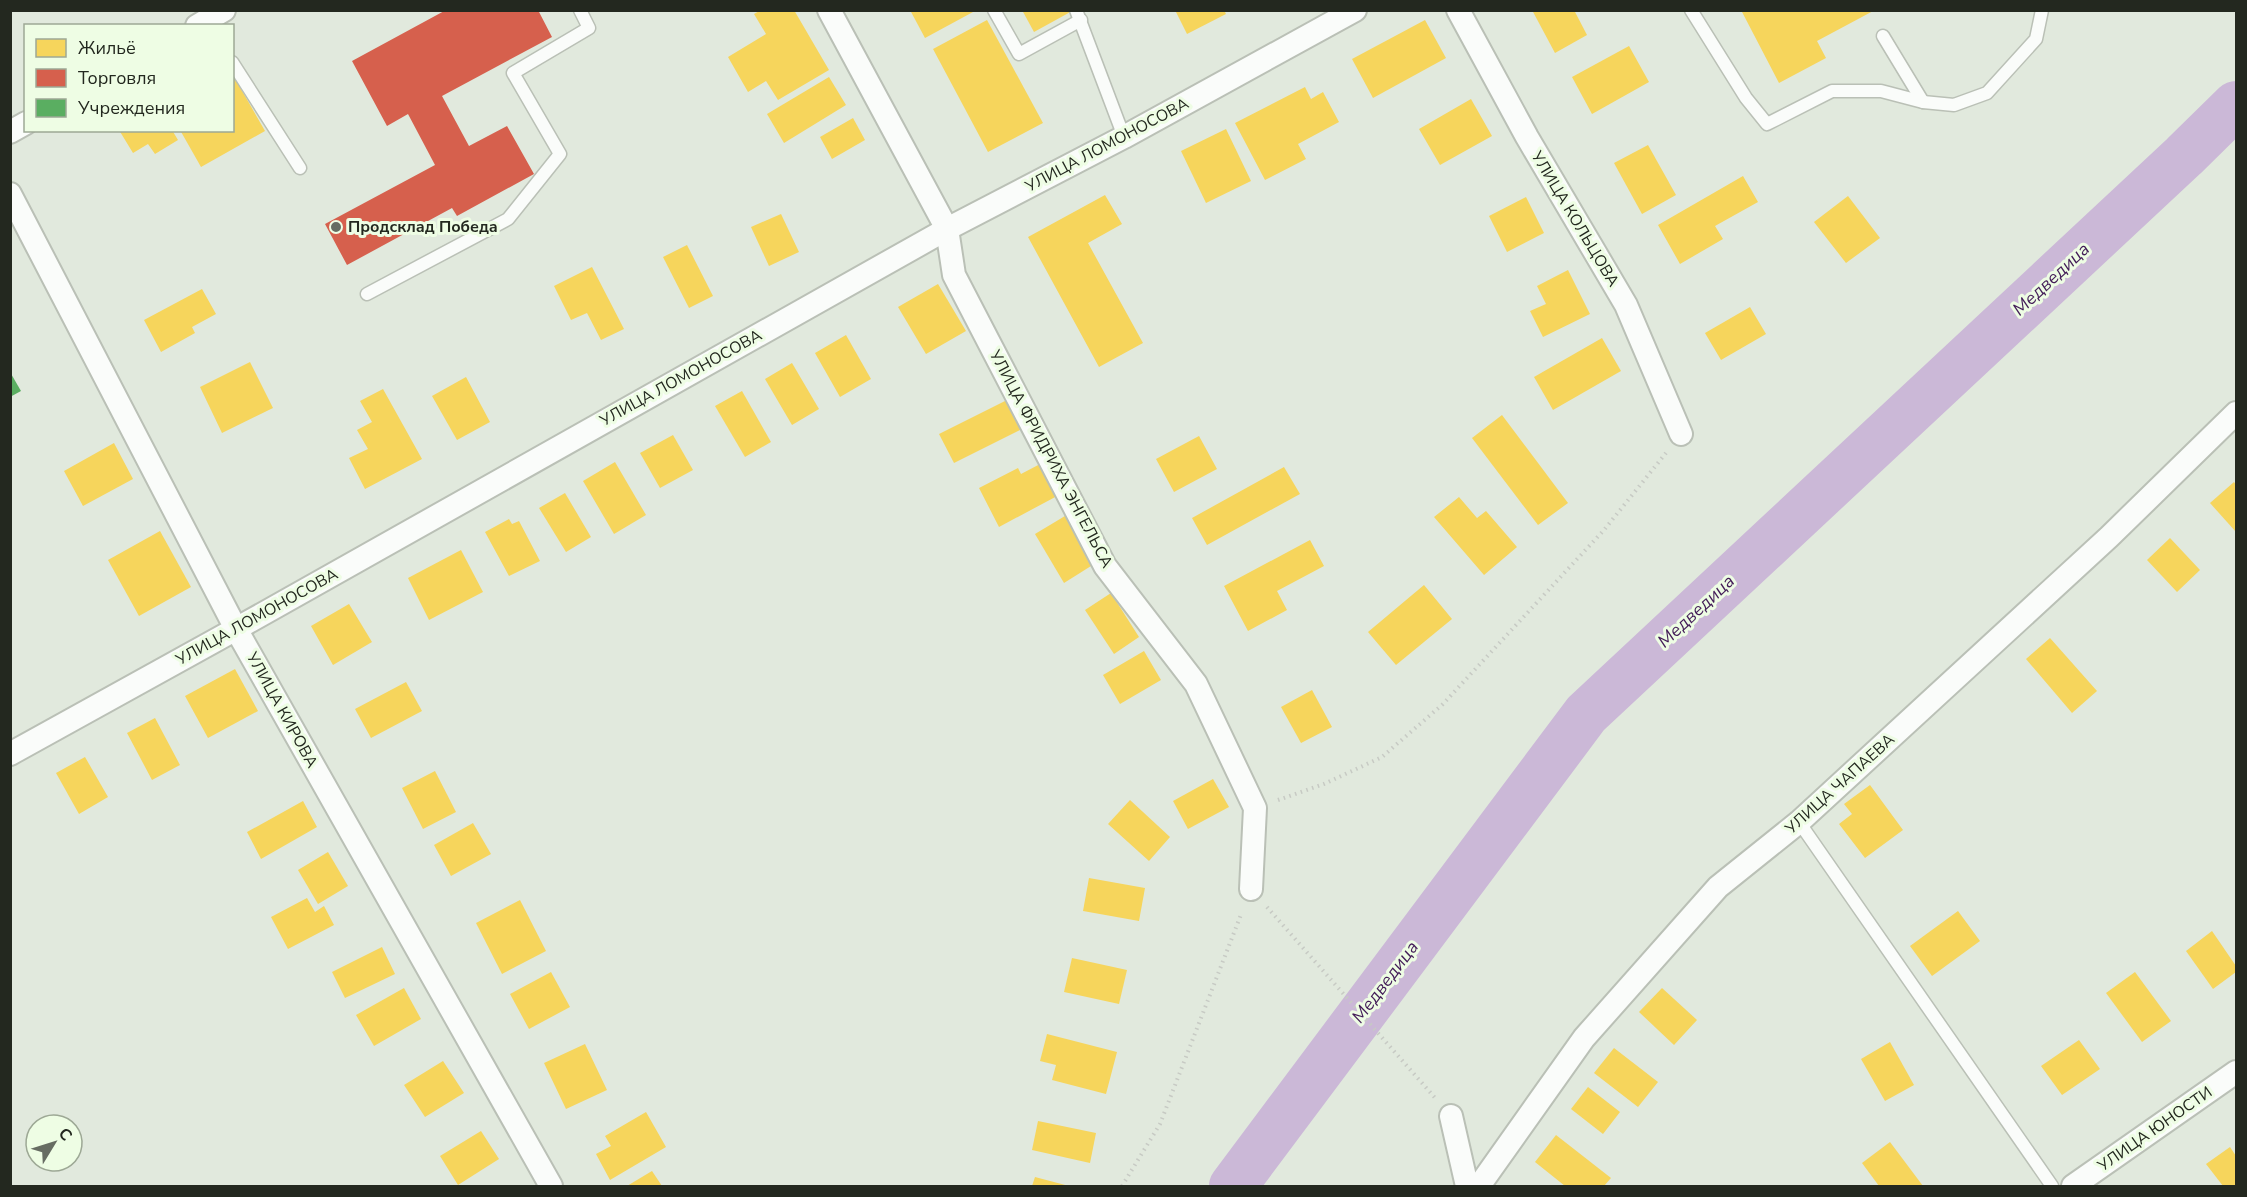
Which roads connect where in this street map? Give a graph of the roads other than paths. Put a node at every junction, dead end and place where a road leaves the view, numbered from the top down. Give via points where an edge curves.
1 (580, 10) edge
2 (829, 10) edge
3 (994, 10) edge
4 (1355, 10) edge
5 (1458, 10) edge
6 (1691, 10) edge
7 (2042, 10) edge
8 (1078, 15) edge
9 (1883, 36) dead end
10 (234, 65) edge
11 (1923, 102) junction
12 (24, 124) edge
13 (10, 132) edge
14 (1124, 137) junction
15 (300, 168) dead end
16 (10, 194) edge
17 (947, 229) junction
18 (367, 294) dead end
19 (2236, 413) edge
20 (1681, 434) road end
21 (236, 629) junction
22 (10, 754) edge
23 (1799, 822) junction
24 (1251, 888) road end
25 (2236, 1072) edge
26 (1451, 1116) road end
27 (551, 1186) edge
28 (1467, 1186) edge
29 (1479, 1186) edge
30 (2052, 1186) edge
31 (2073, 1186) edge

1 - 18 lane via 589,28 513,73 560,154 508,219
2 - 17 street, УЛИЦА ФРИДРИХА ЭНГЕЛЬСА
3 - 8 lane via 1019,54
4 - 14 street, УЛИЦА ЛОМОНОСОВА
5 - 20 street, УЛИЦА КОЛЬЦОВА via 1626,305
6 - 11 lane via 1746,98 1767,124 1832,91 1881,91
7 - 11 lane via 2036,39 1987,93 1954,105
8 - 14 lane
9 - 11 lane
10 - 15 lane
12 - 13 street
14 - 17 street, УЛИЦА ЛОМОНОСОВА
16 - 21 street, УЛИЦА КИРОВА
17 - 21 street, УЛИЦА ЛОМОНОСОВА
17 - 24 street, УЛИЦА ФРИДРИХА ЭНГЕЛЬСА via 954,275 1106,566 1196,684 1255,808
19 - 23 street, УЛИЦА ЧАПАЕВА via 2109,537
21 - 22 street, УЛИЦА ЛОМОНОСОВА
21 - 27 street, УЛИЦА КИРОВА
23 - 29 street, УЛИЦА ЧАПАЕВА via 1718,887 1584,1038
23 - 30 lane
25 - 31 street, УЛИЦА ЮНОСТИ
26 - 28 street

